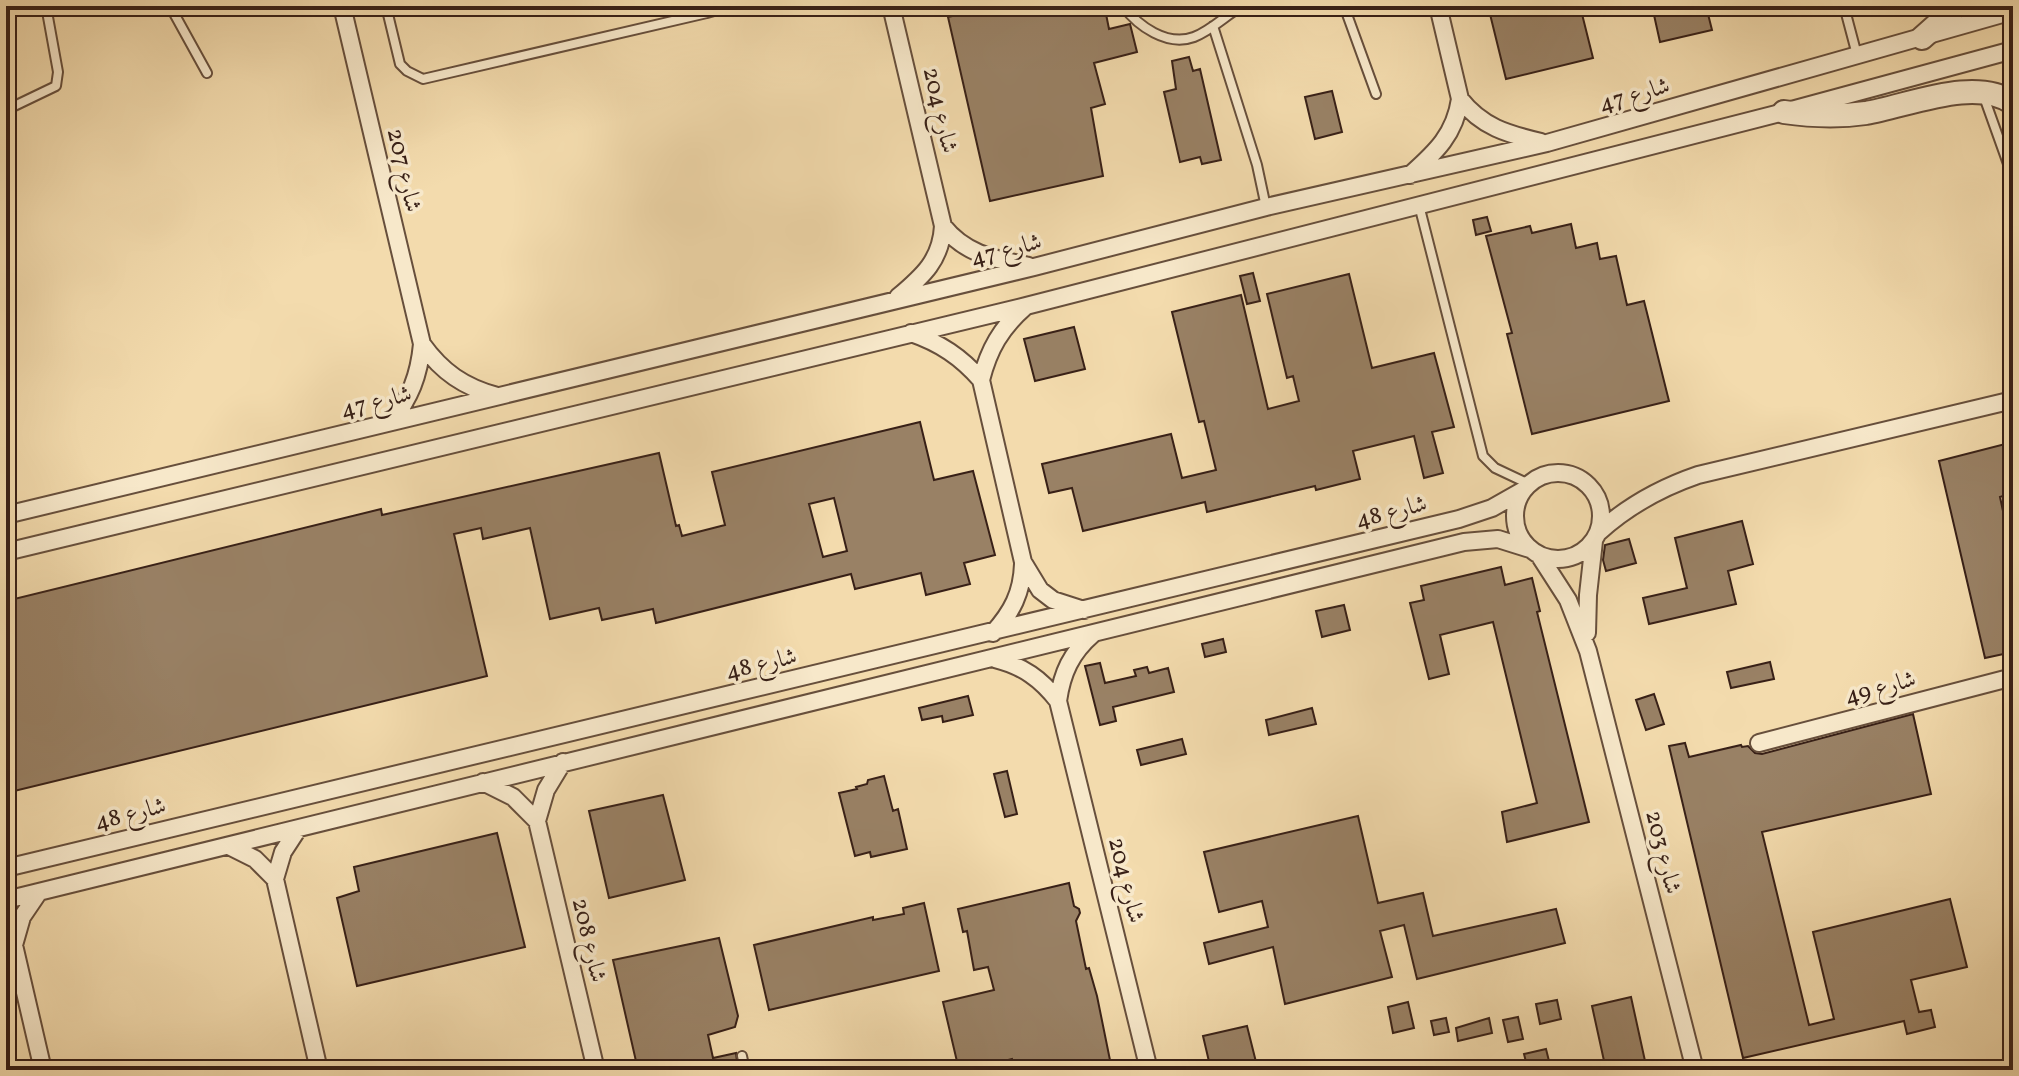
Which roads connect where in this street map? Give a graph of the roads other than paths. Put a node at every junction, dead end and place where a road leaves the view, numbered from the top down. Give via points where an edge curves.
1 (46, 6) edge
2 (170, 6) edge
3 (342, 6) edge
4 (386, 6) edge
5 (732, 6) edge
6 (891, 6) edge
7 (1123, 6) edge
8 (1242, 6) edge
9 (1344, 6) edge
10 (1438, 6) edge
11 (1844, 6) edge
12 (1958, 6) edge
13 (706, 10) edge
14 (2013, 11) edge
15 (1213, 26) junction
16 (1922, 38) junction
17 (2013, 50) edge
18 (1857, 57) junction
19 (207, 73) dead end
20 (1983, 92) junction
21 (1376, 94) dead end
22 (1460, 99) junction
23 (2013, 103) edge
24 (6, 110) edge
25 (1784, 112) junction
26 (1547, 143) junction
27 (1408, 177) junction
28 (2013, 178) edge
29 (1419, 205) junction
30 (1266, 207) junction
31 (943, 226) junction
32 (1034, 267) junction
33 (892, 301) junction
34 (1026, 306) junction
35 (911, 333) junction
36 (422, 344) junction
37 (981, 380) junction
38 (499, 396) junction
39 (2013, 400) edge
40 (391, 422) junction
41 (1526, 488) junction
42 (6, 515) edge
43 (1597, 536) junction
44 (6, 552) edge
45 (1535, 552) junction
46 (1023, 562) junction
47 (1086, 611) junction
48 (1096, 632) junction
49 (993, 633) junction
50 (1588, 651) junction
51 (991, 658) junction
52 (2013, 677) edge
53 (1058, 701) junction
54 (1759, 743) dead end
55 (563, 762) junction
56 (483, 782) junction
57 (537, 821) junction
58 (298, 829) junction
59 (229, 846) junction
60 (6, 868) edge
61 (275, 879) junction
62 (39, 892) junction
63 (6, 900) edge
64 (10, 941) edge
65 (742, 1056) dead end
66 (1693, 1068) edge
67 (43, 1070) edge
68 (319, 1070) edge
69 (596, 1070) edge
70 (745, 1070) edge
71 (1149, 1070) edge

1 - 24 lane via 56,86
2 - 19 lane
3 - 36 street, شارع 207
4 - 13 lane via 400,64 423,79
5 - 13 lane
6 - 31 street, شارع 204
7 - 15 lane via 1163,37 1192,37
8 - 15 lane
9 - 21 lane
10 - 22 street
11 - 18 lane
12 - 16 street
14 - 16 street, شارع 47
15 - 30 lane
16 - 18 street, شارع 47
17 - 25 street
18 - 26 street, شارع 47
20 - 23 street
20 - 25 street via 1866,113 1820,117
20 - 28 lane
22 - 26 street via 1495,130
22 - 27 street via 1453,129
25 - 29 street
26 - 27 street, شارع 47
27 - 30 street, شارع 47
29 - 34 street
29 - 41 lane via 1483,456
30 - 32 street, شارع 47
31 - 32 street via 980,255
31 - 33 street, شارع 204 via 934,263
32 - 33 street, شارع 47
33 - 38 street, شارع 47
34 - 35 street
34 - 37 street via 996,338
35 - 37 street via 943,346
35 - 44 street
36 - 38 street, شارع 207 via 454,379
36 - 40 street, شارع 207 via 414,387
37 - 46 street
38 - 40 street, شارع 47
39 - 43 street via 1698,475 1651,494
40 - 42 street, شارع 47
41 - 43 street via 1558,472 1587,483 1599,501 1602,521
41 - 45 street via 1517,501 1515,522
41 - 47 street, شارع 48 via 1459,519
43 - 45 street via 1569,558
43 - 50 street, شارع 203 via 1588,595
45 - 48 street, شارع 48 via 1498,539 1464,542
45 - 50 street, شارع 203 via 1568,600
46 - 47 street via 1046,595
46 - 49 street via 1014,606
47 - 49 street, شارع 48
48 - 51 street, شارع 48
48 - 53 street, شارع 204 via 1068,662
49 - 60 street, شارع 48
50 - 66 street, شارع 203
51 - 53 street via 1030,672
51 - 55 street, شارع 48
52 - 54 street, شارع 49
53 - 71 street, شارع 204
55 - 56 street, شارع 48
55 - 57 street via 546,790
56 - 57 street via 513,797
56 - 58 street, شارع 48
57 - 69 street, شارع 208
58 - 59 street, شارع 48
58 - 61 street via 283,852
59 - 61 street via 255,859
59 - 62 street, شارع 48
61 - 68 street
62 - 63 street, شارع 48
62 - 64 street
64 - 67 street
65 - 70 lane

